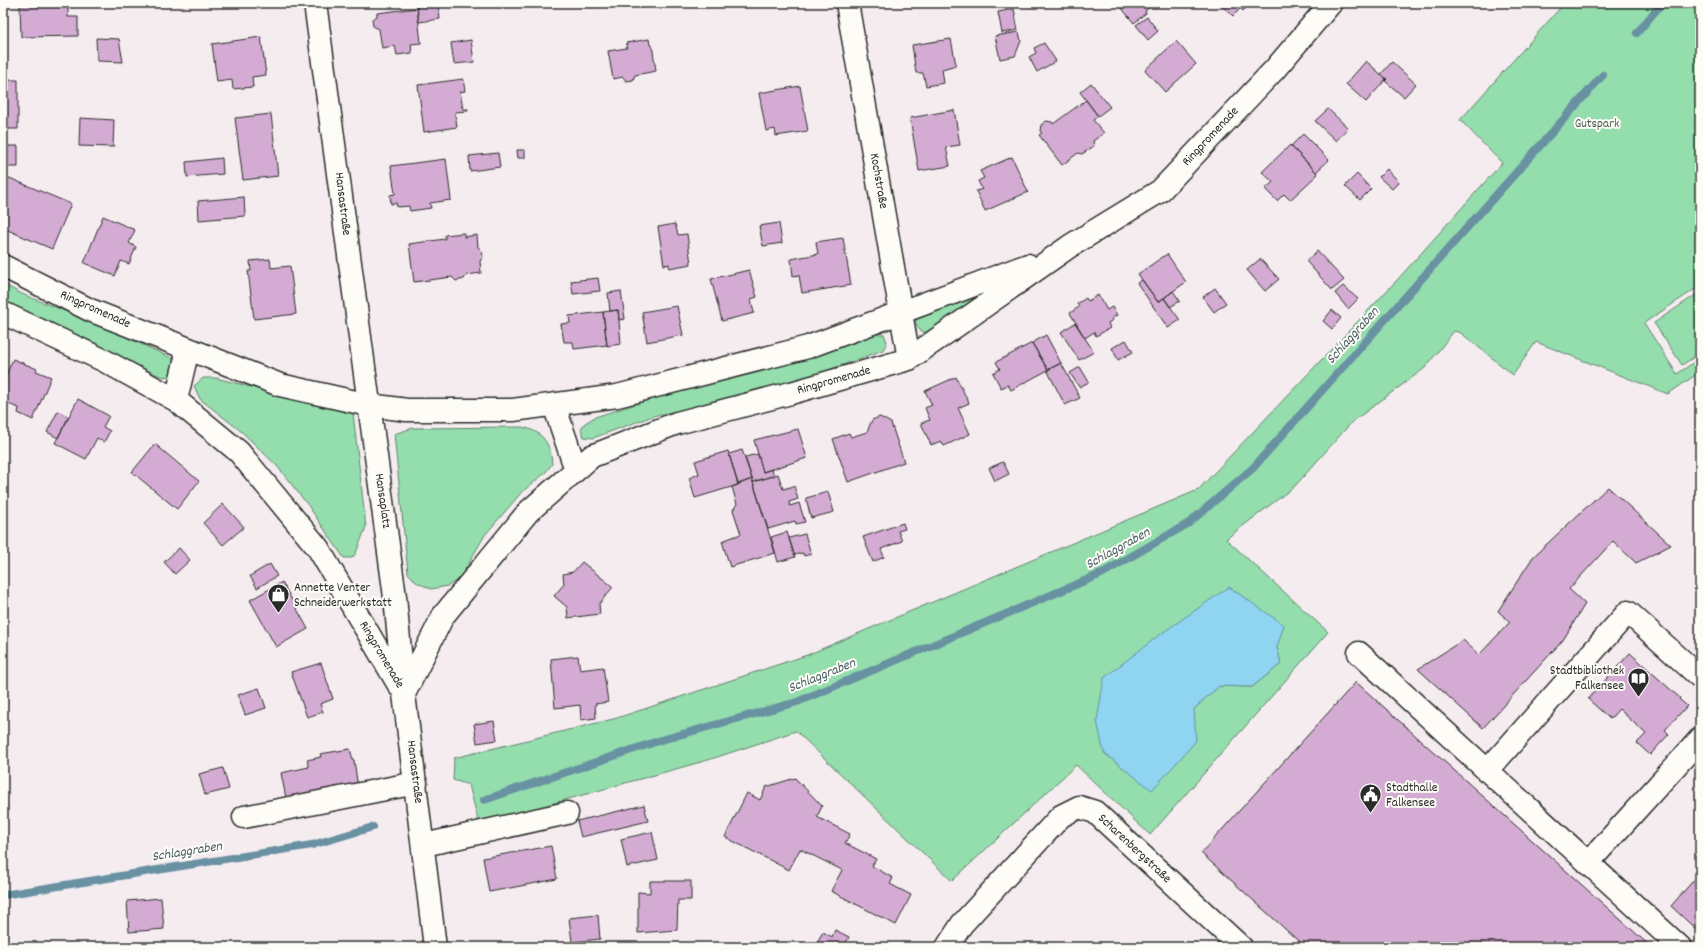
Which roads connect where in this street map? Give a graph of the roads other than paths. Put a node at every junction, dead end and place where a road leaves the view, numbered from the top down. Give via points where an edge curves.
1 (315, 3) edge
2 (847, 3) edge
3 (1331, 3) edge
4 (1070, 246) junction
5 (3, 266) edge
6 (900, 312) junction
7 (3, 313) edge
8 (188, 349) junction
9 (909, 359) junction
10 (176, 400) junction
11 (368, 405) junction
12 (554, 405) junction
13 (576, 470) junction
14 (395, 597) joint
15 (1360, 653) dead end
16 (1700, 677) edge
17 (404, 694) junction
18 (1700, 739) edge
19 (1487, 771) junction
20 (416, 783) junction
21 (567, 813) dead end
22 (244, 817) dead end
23 (424, 845) junction
24 (1588, 863) junction
25 (436, 947) edge
26 (947, 947) edge
27 (1241, 947) edge
28 (1680, 947) edge

1 - 11 street, Hansastraße
2 - 6 street, Kochstraße
3 - 4 street, Ringpromenade via 1275,68 1160,191
4 - 6 street, Ringpromenade via 1018,270
4 - 9 street, Ringpromenade
5 - 8 street, Ringpromenade via 90,310
6 - 9 street, Kochstraße
6 - 12 street, Ringpromenade via 808,347 617,396
7 - 10 street, Ringpromenade via 105,361
8 - 10 street
8 - 11 street, Ringpromenade via 280,385
9 - 13 street, Ringpromenade via 677,423 592,456
10 - 17 street, Ringpromenade via 239,452 318,548
11 - 12 street, Ringpromenade via 406,410 513,410
11 - 14 street, Hansaplatz
12 - 13 street
13 - 17 street, Ringpromenade via 528,512 443,616
14 - 17 street, Hansastraße
15 - 19 street
16 - 19 street via 1628,612
17 - 20 street, Hansastraße
18 - 24 street
19 - 24 street
20 - 22 street
20 - 23 street, Hansastraße
21 - 23 street
23 - 25 street, Hansastraße
24 - 28 street
26 - 27 street, Scharenbergstraße via 962,924 1061,816 1079,807 1095,812

